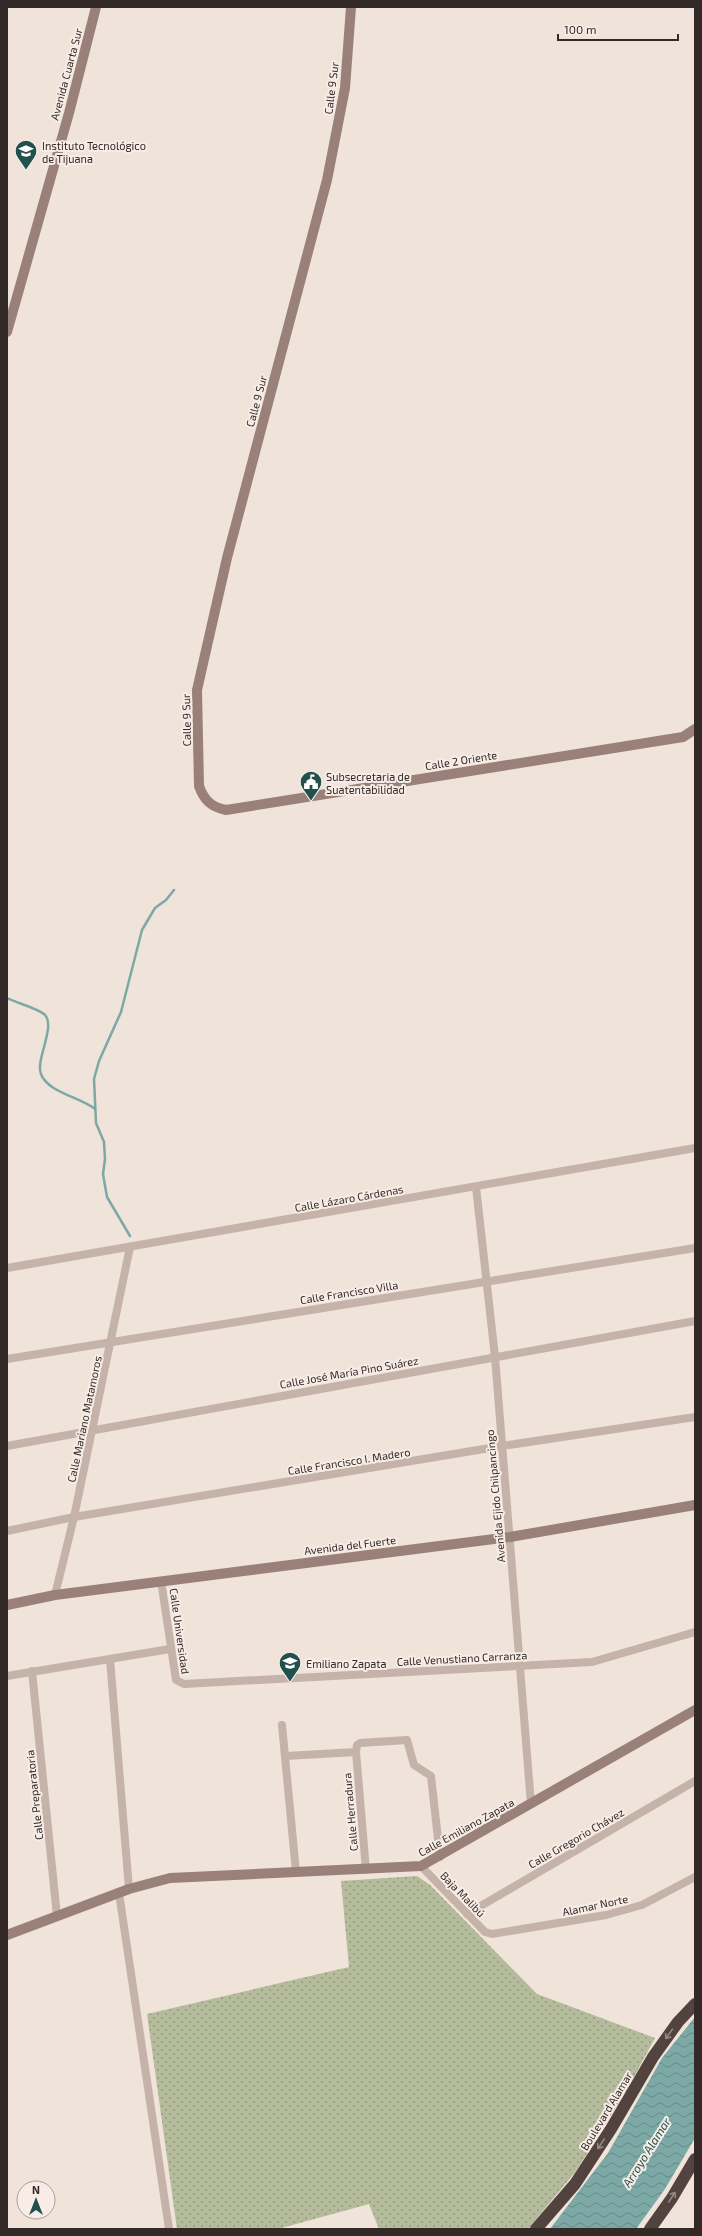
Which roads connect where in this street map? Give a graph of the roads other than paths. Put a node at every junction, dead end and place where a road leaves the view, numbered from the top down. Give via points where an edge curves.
1 (96, 7) edge
2 (351, 7) edge
3 (7, 332) edge
4 (695, 729) edge
5 (207, 801) joint
6 (695, 1148) edge
7 (476, 1187) junction
8 (130, 1247) junction
9 (695, 1248) edge
10 (7, 1268) edge
11 (487, 1281) junction
12 (695, 1321) edge
13 (111, 1342) junction
14 (495, 1357) junction
15 (7, 1359) edge
16 (695, 1417) edge
17 (93, 1430) junction
18 (7, 1446) edge
19 (502, 1446) junction
20 (695, 1505) edge
21 (74, 1517) junction
22 (7, 1531) edge
23 (510, 1537) junction
24 (162, 1581) junction
25 (55, 1595) junction
26 (7, 1605) edge
27 (695, 1632) edge
28 (170, 1649) junction
29 (110, 1659) junction
30 (520, 1665) junction
31 (32, 1671) junction
32 (7, 1676) edge
33 (179, 1683) joint
34 (695, 1710) edge
35 (282, 1725) dead end
36 (356, 1752) junction
37 (286, 1756) junction
38 (695, 1781) edge
39 (531, 1804) junction
40 (440, 1857) junction
41 (421, 1866) junction
42 (366, 1870) junction
43 (296, 1872) junction
44 (695, 1877) edge
45 (129, 1889) junction
46 (119, 1893) junction
47 (467, 1914) junction
48 (57, 1916) junction
49 (492, 1934) joint
50 (7, 1935) edge
51 (695, 2004) edge
52 (695, 2159) edge
53 (169, 2229) edge
54 (536, 2229) edge
55 (650, 2229) edge

1 - 3 street, Avenida Cuarta Sur
2 - 5 street, Calle 9 Sur via 345,88 327,180 227,558 196,690 199,786
4 - 5 street, Calle 2 Oriente via 683,737 226,810 216,808
6 - 7 street, Calle Lázaro Cárdenas
7 - 8 street, Calle Lázaro Cárdenas
7 - 11 street, Avenida Ejido Chilpancingo
8 - 10 street, Calle Lázaro Cárdenas
8 - 13 street, Calle Mariano Matamoros
9 - 11 street, Calle Francisco Villa
11 - 13 street, Calle Francisco Villa
11 - 14 street, Avenida Ejido Chilpancingo
12 - 14 street, Calle José María Pino Suárez
13 - 15 street, Calle Francisco Villa
13 - 17 street, Calle Mariano Matamoros
14 - 17 street, Calle José María Pino Suárez
14 - 19 street, Avenida Ejido Chilpancingo
16 - 19 street, Calle Francisco I. Madero
17 - 18 street, Calle José María Pino Suárez
17 - 21 street, Calle Mariano Matamoros
19 - 21 street, Calle Francisco I. Madero
19 - 23 street, Avenida Ejido Chilpancingo
20 - 23 street, Avenida del Fuerte
21 - 22 street, Calle Francisco I. Madero
21 - 25 street, Calle Mariano Matamoros
23 - 24 street, Avenida del Fuerte
23 - 30 street, Avenida Ejido Chilpancingo
24 - 25 street, Avenida del Fuerte
24 - 28 street, Calle Universidad
25 - 26 street, Avenida del Fuerte
27 - 30 street, Calle Venustiano Carranza via 592,1662
28 - 29 street
28 - 33 street, Calle Universidad via 176,1680
29 - 31 street
29 - 45 street
30 - 33 street, Calle Venustiano Carranza
30 - 39 street, Avenida Ejido Chilpancingo
31 - 32 street
31 - 48 street, Calle Preparatoria
34 - 39 street, Calle Emiliano Zapata
35 - 37 street
36 - 37 street
36 - 40 street via 360,1743 407,1740 414,1765 431,1776
36 - 42 street, Calle Herradura
37 - 43 street
38 - 47 street, Calle Gregorio Chávez
39 - 40 street, Calle Emiliano Zapata
40 - 41 street, Calle Emiliano Zapata
41 - 42 street, Calle Emiliano Zapata
41 - 47 street, Baja Malibú
42 - 43 street, Calle Emiliano Zapata
43 - 45 street, Calle Emiliano Zapata via 170,1878
44 - 49 street, Alamar Norte via 642,1906
45 - 46 street, Calle Emiliano Zapata
46 - 48 street, Calle Emiliano Zapata
46 - 53 street
47 - 49 street, Baja Malibú via 485,1932
48 - 50 street, Calle Emiliano Zapata
51 -> 54 highway, Boulevard Alamar via 678,2022 653,2057 575,2184
55 -> 52 highway

